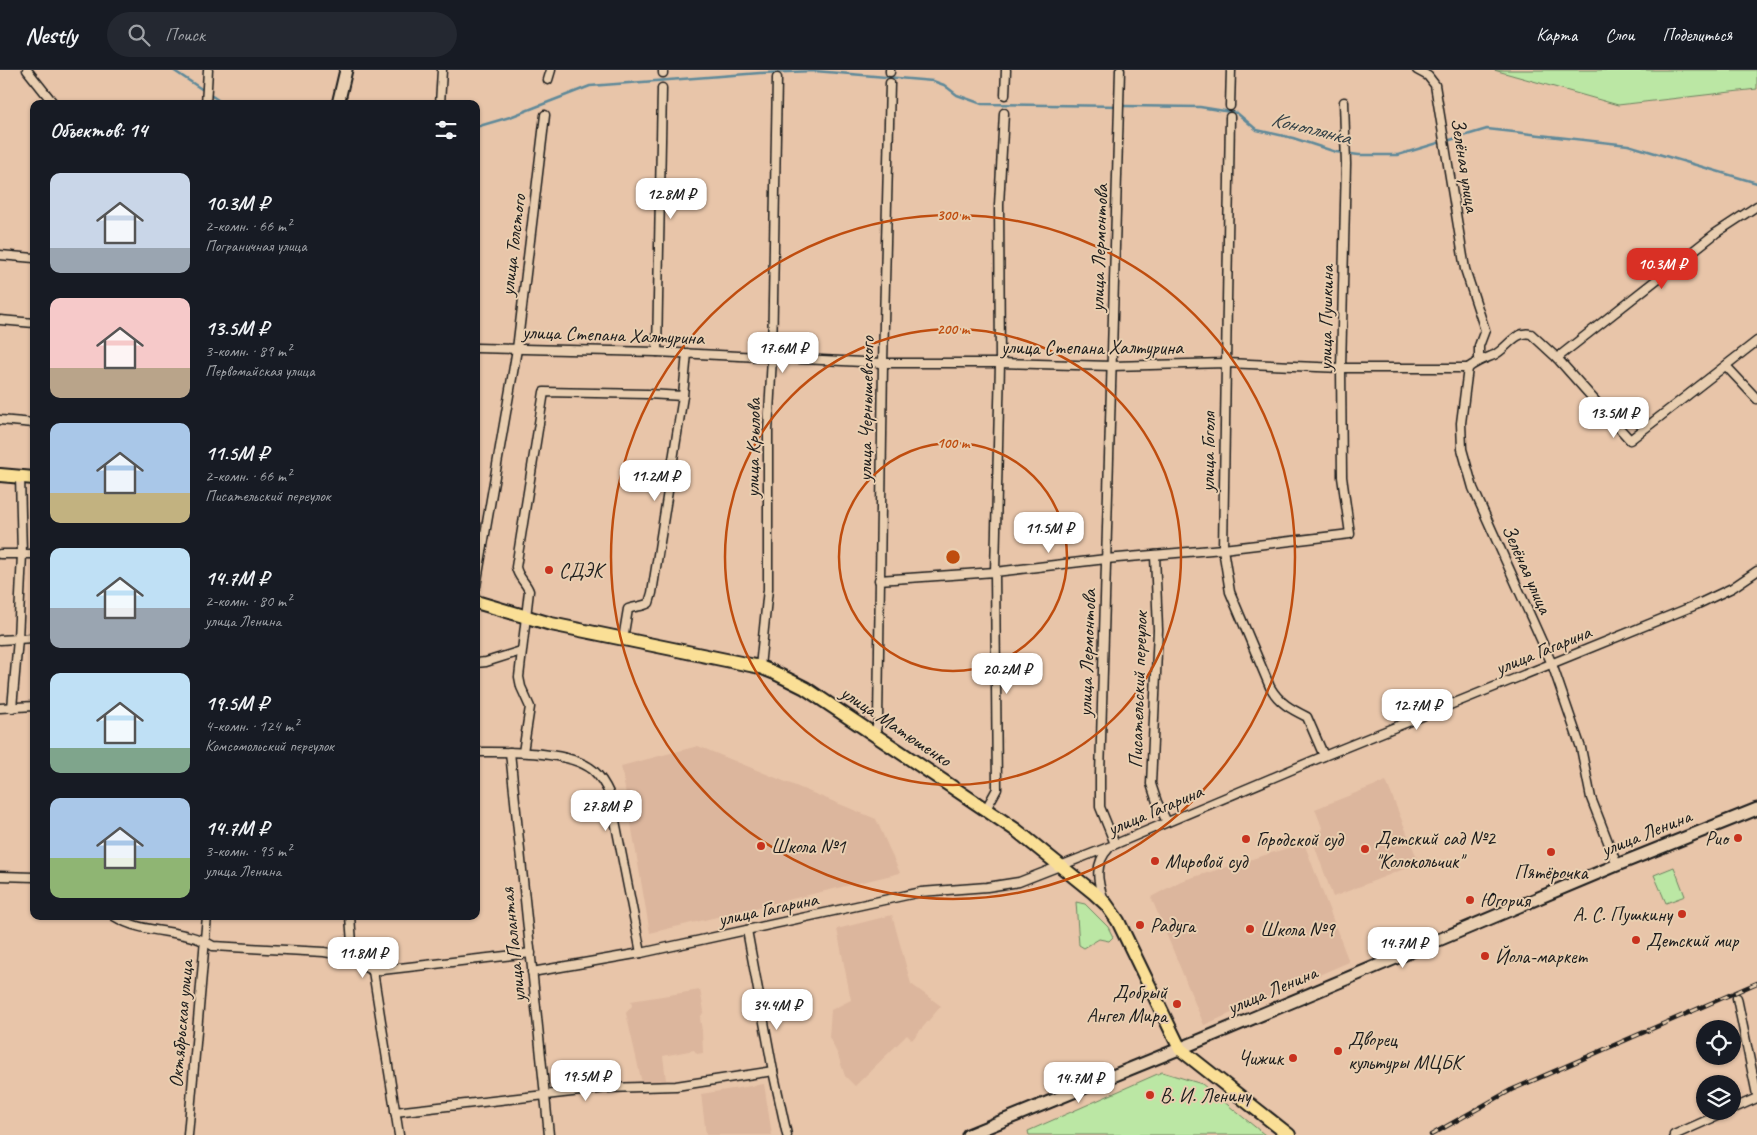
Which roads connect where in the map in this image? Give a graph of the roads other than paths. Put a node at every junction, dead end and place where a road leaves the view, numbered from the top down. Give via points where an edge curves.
1 (27, 70) edge
2 (208, 70) edge
3 (346, 70) edge
4 (442, 70) edge
5 (551, 70) edge
6 (1006, 70) edge
7 (1120, 70) edge
8 (1231, 70) edge
9 (1418, 70) edge
10 (777, 78) dead end
11 (548, 80) dead end
12 (890, 83) dead end
13 (662, 88) dead end
14 (1005, 95) dead end
15 (51, 100) edge
16 (206, 100) edge
17 (339, 100) edge
18 (440, 100) edge
19 (1344, 102) dead end
20 (1230, 106) dead end
21 (1004, 113) dead end
22 (545, 115) dead end
23 (1230, 117) dead end
24 (1757, 206) edge
25 (0, 255) edge
26 (30, 258) edge
27 (0, 320) edge
28 (30, 322) edge
29 (1757, 341) edge
30 (480, 348) edge
31 (517, 349) junction
32 (657, 352) junction
33 (687, 353) junction
34 (772, 357) junction
35 (1557, 358) junction
36 (1479, 360) junction
37 (883, 363) junction
38 (1000, 363) junction
39 (1226, 363) junction
40 (1112, 366) junction
41 (1726, 366) junction
42 (1341, 368) junction
43 (1468, 368) junction
44 (683, 396) junction
45 (1757, 399) edge
46 (0, 420) edge
47 (30, 423) edge
48 (0, 476) edge
49 (20, 477) junction
50 (30, 478) edge
51 (1222, 549) junction
52 (0, 554) edge
53 (22, 554) junction
54 (30, 554) edge
55 (1155, 555) junction
56 (1106, 559) junction
57 (480, 563) edge
58 (1757, 571) edge
59 (995, 572) junction
60 (879, 580) junction
61 (480, 603) edge
62 (525, 617) junction
63 (30, 638) edge
64 (623, 638) junction
65 (18, 639) junction
66 (0, 640) edge
67 (521, 651) junction
68 (480, 663) edge
69 (1552, 664) junction
70 (760, 667) junction
71 (30, 706) edge
72 (0, 708) edge
73 (12, 708) junction
74 (874, 734) junction
75 (480, 752) edge
76 (510, 752) junction
77 (523, 752) junction
78 (1324, 756) junction
79 (986, 809) junction
80 (1757, 809) edge
81 (1167, 822) junction
82 (1113, 845) junction
83 (1061, 865) junction
84 (1617, 865) junction
85 (0, 876) edge
86 (30, 878) edge
87 (1106, 904) junction
88 (121, 920) edge
89 (207, 920) edge
90 (350, 920) edge
91 (747, 930) junction
92 (205, 941) junction
93 (531, 953) junction
94 (641, 953) junction
95 (352, 957) junction
96 (373, 971) junction
97 (532, 972) junction
98 (1737, 998) dead end
99 (1180, 1049) junction
100 (773, 1071) junction
101 (545, 1096) junction
102 (1757, 1097) edge
103 (1741, 1105) edge
104 (395, 1112) junction
105 (1708, 1120) edge
106 (971, 1134) edge
107 (188, 1135) edge
108 (399, 1135) edge
109 (549, 1135) edge
110 (787, 1135) edge
111 (1289, 1135) edge
112 (1674, 1135) edge

1 - 15 street
2 - 16 street
3 - 17 main road
4 - 18 street
5 - 11 street
6 - 14 street
7 - 40 street, улица Лермонтова
8 - 20 street
9 - 36 street, Зелёная улица via 1435,85 1465,269 1484,330
10 - 34 street, улица Крылова
12 - 37 street, улица Чернышевского
13 - 32 street
19 - 42 street, улица Пушкина via 1346,164
21 - 38 street via 999,205
22 - 31 street, улица Толстого
23 - 39 street, улица Гоголя
24 - 35 street via 1716,233
25 - 26 street
27 - 28 street
29 - 41 street
30 - 31 street, улица Степана Халтурина
31 - 32 street, улица Степана Халтурина
31 - 57 street, улица Толстого
32 - 33 street, улица Степана Халтурина
33 - 34 street, улица Степана Халтурина
33 - 44 street
34 - 37 street, улица Степана Халтурина
34 - 70 street, улица Крылова via 768,432 768,588
35 - 36 street via 1526,333 1518,335 1496,354
35 - 41 street via 1630,440
36 - 43 street
37 - 38 street, улица Степана Халтурина
37 - 60 street, улица Чернышевского
38 - 40 street, улица Степана Халтурина
38 - 59 street
39 - 40 street, улица Степана Халтурина
39 - 42 street, улица Степана Халтурина
39 - 51 street, улица Гоголя
40 - 56 street, улица Лермонтова
41 - 45 street
42 - 43 street, улица Степана Халтурина
42 - 51 street, улица Пушкина via 1342,477 1350,534
43 - 69 street, Зелёная улица via 1461,423 1462,449 1473,488
44 - 62 street via 544,392 516,567 529,592
44 - 64 street via 652,593 649,603 628,609
46 - 47 street
48 - 49 main road
49 - 50 main road
49 - 53 street
51 - 55 street
51 - 78 street, улица Гоголя via 1230,592 1270,687 1286,707 1307,717
52 - 53 street
53 - 54 street
53 - 65 street
55 - 56 street
55 - 81 street, Писательский переулок via 1158,630 1151,784
56 - 59 street
56 - 82 street, улица Лермонтова via 1100,807
58 - 69 street, улица Гагарина via 1732,588
59 - 60 street
59 - 79 street via 997,789
60 - 74 street, улица Чернышевского via 878,721
61 - 62 main road, улица Матюшенко
62 - 64 main road, улица Матюшенко
62 - 67 street
63 - 65 street
64 - 70 main road, улица Матюшенко
65 - 66 street
65 - 73 street
67 - 68 street
67 - 77 street via 519,677 530,707
69 - 78 street, улица Гагарина
69 - 84 street, Зелёная улица via 1581,748 1591,798
70 - 74 main road, улица Матюшенко via 805,688
71 - 73 street
72 - 73 street
74 - 79 main road, улица Матюшенко
75 - 76 street
76 - 77 street
76 - 93 street, улица Палантая
77 - 94 street via 584,764 606,787
78 - 81 street, улица Гагарина
79 - 83 main road, улица Матюшенко
80 - 84 main road, улица Ленина
81 - 82 street, улица Гагарина
82 - 83 street, улица Гагарина
82 - 87 street via 1099,865 1099,885
83 - 87 main road, улица Матюшенко
83 - 91 street, улица Гагарина via 1019,882 921,892
84 - 99 main road, улица Ленина
85 - 86 street
87 - 99 main road, улица Матюшенко via 1126,935
88 - 92 street via 132,926
89 - 92 street, Октябрьская улица
90 - 95 street
91 - 94 street, улица Гагарина
91 - 100 street
92 - 95 street via 213,946 324,952
92 - 107 street, Октябрьская улица
93 - 96 street
93 - 97 street, улица Палантая
94 - 97 street, улица Гагарина
95 - 96 street
96 - 104 street
97 - 101 street, улица Палантая
98 - 102 street
99 - 106 main road, улица Ленина
99 - 111 main road
100 - 101 street via 676,1086 607,1088
100 - 110 street
101 - 104 street
101 - 109 street, улица Палантая
102 - 103 street
104 - 108 street
105 - 112 street

